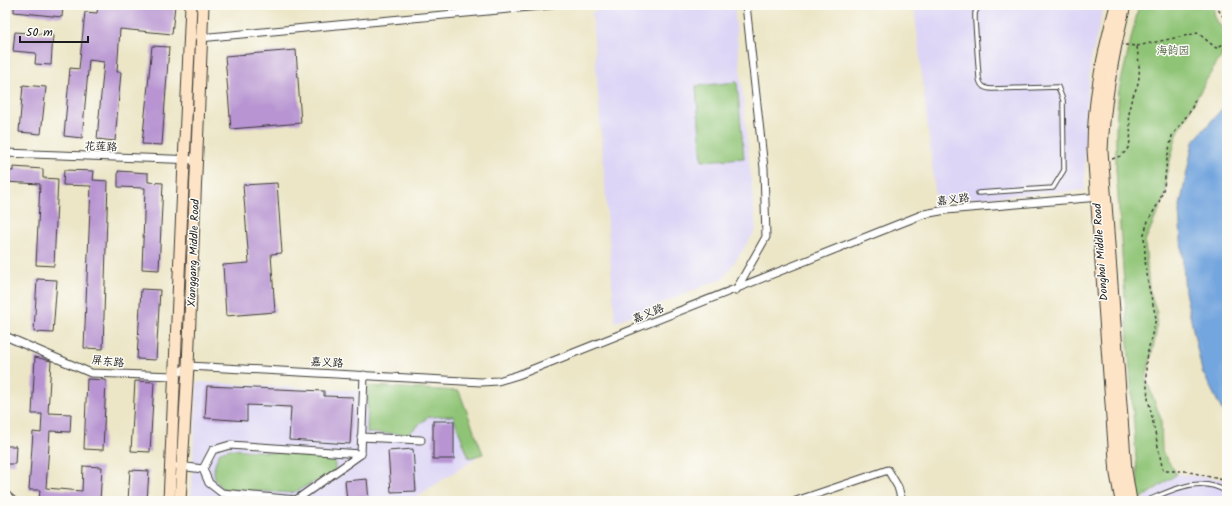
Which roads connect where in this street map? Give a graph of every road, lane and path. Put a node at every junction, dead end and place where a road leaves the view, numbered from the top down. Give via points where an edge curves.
1 (191, 5) edge
2 (203, 5) edge
3 (551, 5) edge
4 (746, 5) edge
5 (979, 5) edge
6 (1116, 5) edge
7 (1125, 5) edge
8 (1215, 5) edge
9 (1227, 22) edge
10 (202, 38) junction
11 (190, 39) junction
12 (1227, 42) edge
13 (1115, 44) junction
14 (1137, 46) junction
15 (1195, 100) dead end
16 (5, 154) edge
17 (184, 160) junction
18 (197, 160) junction
19 (1103, 162) junction
20 (978, 193) dead end
21 (1100, 197) junction
22 (736, 290) junction
23 (5, 336) edge
24 (188, 366) junction
25 (364, 375) junction
26 (174, 376) junction
27 (361, 437) junction
28 (421, 440) dead end
29 (361, 454) junction
30 (176, 466) junction
31 (203, 469) junction
32 (1227, 481) edge
33 (1227, 492) edge
34 (5, 494) edge
35 (229, 497) edge
36 (13, 501) edge
37 (169, 501) edge
38 (180, 501) edge
39 (796, 501) edge
40 (902, 501) edge
41 (1121, 501) edge
42 (1130, 501) edge
43 (1146, 501) edge

1 - 11 main road, Xianggang Middle Road
2 - 10 main road, Xianggang Middle Road
3 - 10 street
4 - 22 street via 764,168 766,237
5 - 20 lane via 975,20 981,85 992,89 1058,86 1063,100 1064,170 1053,188
6 - 21 main road, Donghai Middle Road via 1096,96 1093,149
7 - 13 main road, Donghai Middle Road
8 - 9 path
10 - 11 street
10 - 18 main road, Xianggang Middle Road
11 - 17 main road, Xianggang Middle Road
12 - 14 path via 1216,48 1198,34
13 - 14 path
13 - 19 main road, Donghai Middle Road via 1105,101
14 - 19 path via 1140,70 1130,105 1131,142 1119,157
15 - 32 path via 1191,110 1172,136 1164,187 1144,234 1146,274 1156,318 1146,359 1147,391 1162,471 1186,471
16 - 17 street, 花莲路
17 - 18 street, 花莲路
17 - 26 main road, Xianggang Middle Road
18 - 24 main road, Xianggang Middle Road
19 - 21 main road, Donghai Middle Road
21 - 22 street, 嘉义路 via 924,214
21 - 41 main road, Donghai Middle Road via 1116,474
21 - 42 main road, Donghai Middle Road
22 - 25 street, 嘉义路 via 506,379 481,382
23 - 26 street, 屏东路 via 91,373
24 - 25 street, 嘉义路
24 - 26 street
24 - 30 main road, Xianggang Middle Road
25 - 27 street
26 - 30 main road, Xianggang Middle Road
27 - 28 street
27 - 29 street
29 - 31 street via 230,445 213,450
29 - 35 street via 296,500
30 - 31 street
30 - 37 main road, Xianggang Middle Road
30 - 38 main road, Xianggang Middle Road
31 - 35 street via 209,483
33 - 43 lane via 1204,484 1192,484
34 - 36 street
39 - 40 street via 888,470 898,487

